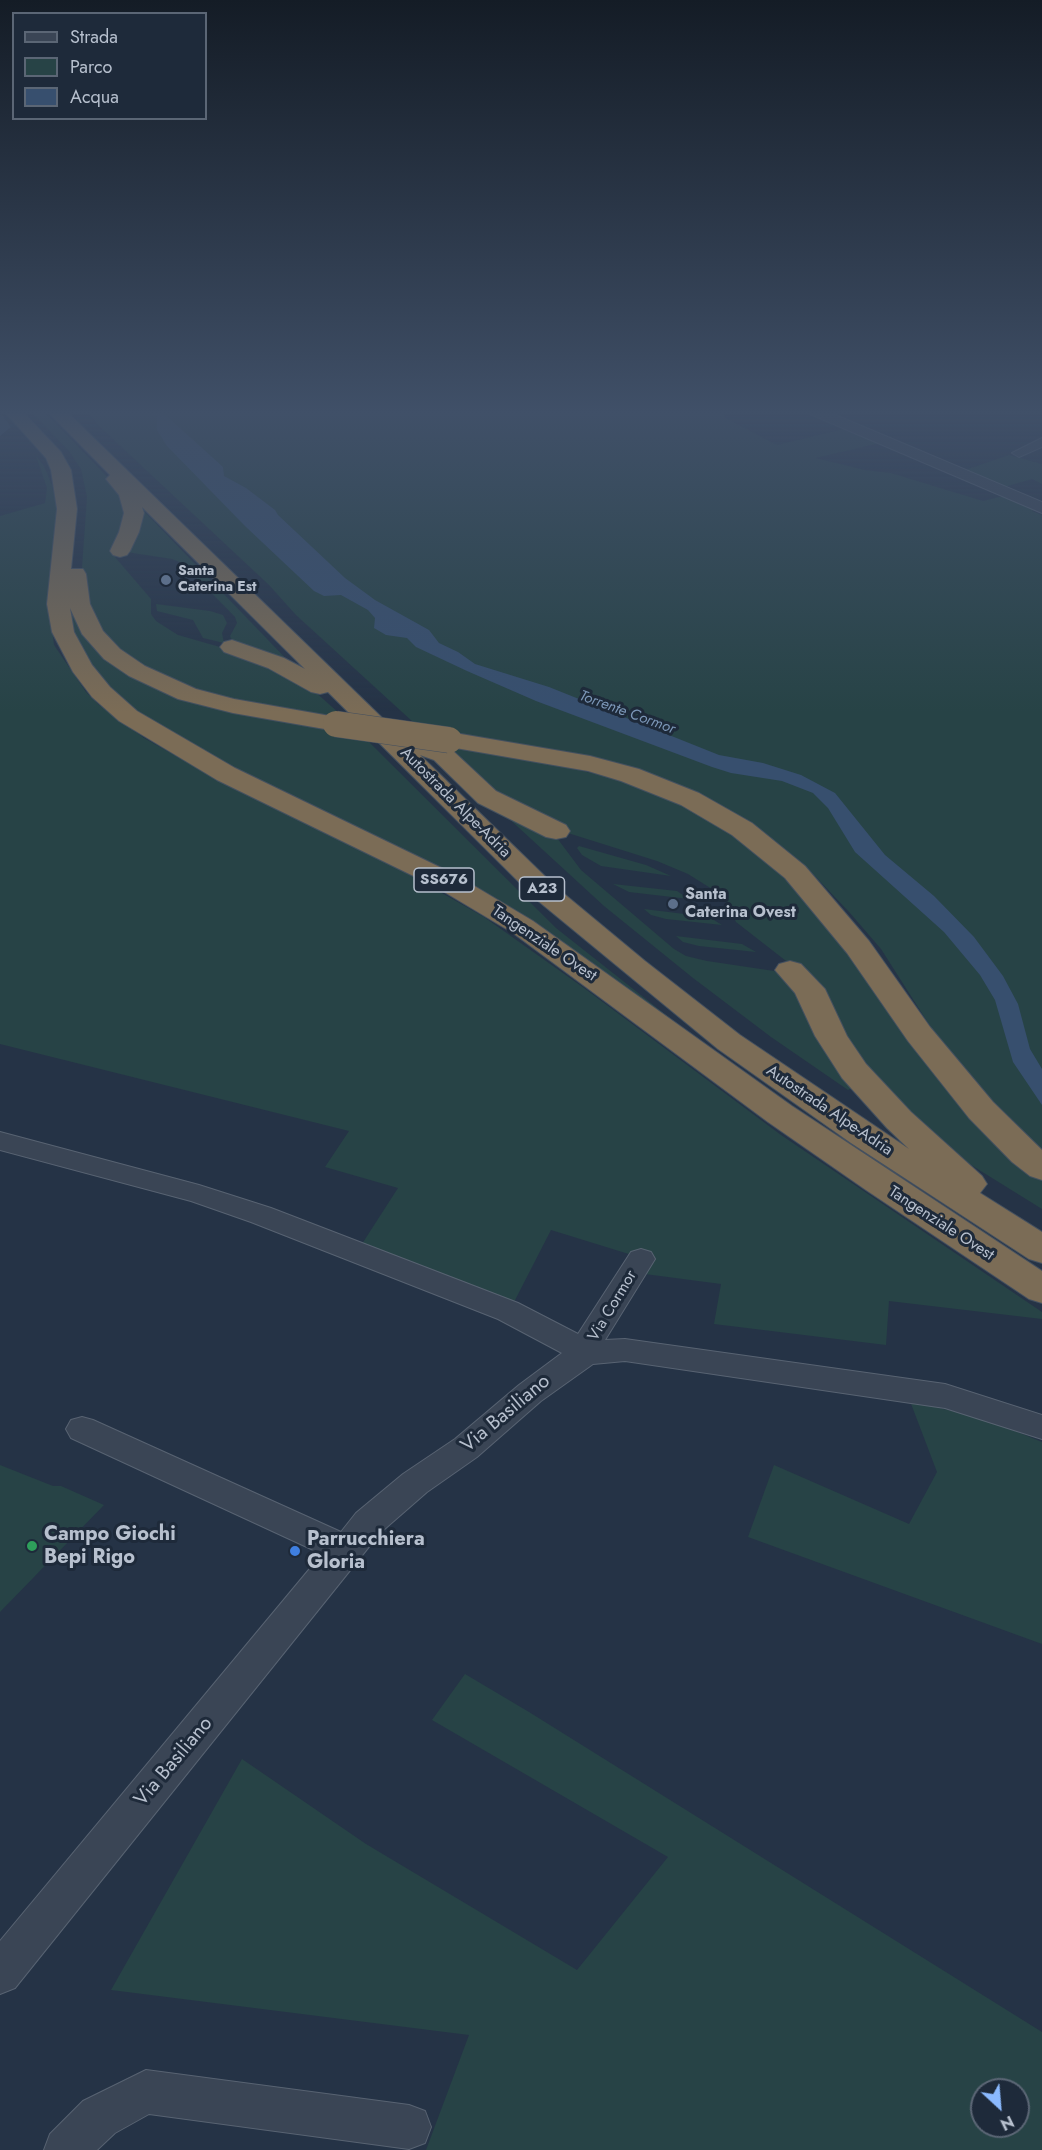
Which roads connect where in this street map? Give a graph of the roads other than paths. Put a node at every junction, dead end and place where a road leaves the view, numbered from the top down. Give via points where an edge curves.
1 (67, 511) edge
2 (82, 511) edge
3 (132, 511) edge
4 (161, 511) edge
5 (173, 511) edge
6 (120, 551) dead end
7 (232, 647) dead end
8 (414, 752) junction
9 (556, 831) dead end
10 (790, 970) dead end
11 (0, 1141) edge
12 (1042, 1168) edge
13 (969, 1184) junction
14 (1042, 1229) edge
15 (1042, 1250) edge
16 (641, 1259) dead end
17 (1042, 1289) edge
18 (588, 1353) junction
19 (1042, 1427) edge
20 (82, 1429) dead end
21 (347, 1550) junction
22 (0, 1973) edge
23 (409, 2127) dead end
24 (66, 2150) edge

1 - 17 highway, Tangenziale Ovest / SS676 via 58,604 63,632 81,667 128,716 226,774 446,880 523,927 800,1128
2 - 12 highway, bridge via 74,578 84,618 112,654 137,671 186,694 233,706 590,764 690,799 752,836 795,872 858,947 919,1034 981,1110
3 - 6 highway
4 - 8 highway, Autostrada Alpe-Adria / A23
5 - 8 highway, Autostrada Alpe-Adria / A23
7 - 8 highway via 311,681 379,742
8 - 9 highway via 443,755 487,797
8 - 13 highway, Autostrada Alpe-Adria / A23 via 648,957 808,1076
8 - 15 highway, Autostrada Alpe-Adria / A23 via 547,894 634,967 720,1035 863,1135
10 - 13 highway via 809,989 831,1036 854,1071 899,1120
11 - 18 street via 199,1194 261,1215 508,1311
13 - 14 highway, Autostrada Alpe-Adria / A23
16 - 18 street, Via Cormor via 590,1339
18 - 19 street via 641,1351 909,1389 945,1396
18 - 21 street, Via Basiliano via 562,1367 466,1448 415,1483 368,1524
20 - 21 street
21 - 22 street, Via Basiliano
23 - 24 street via 146,2092 99,2117

